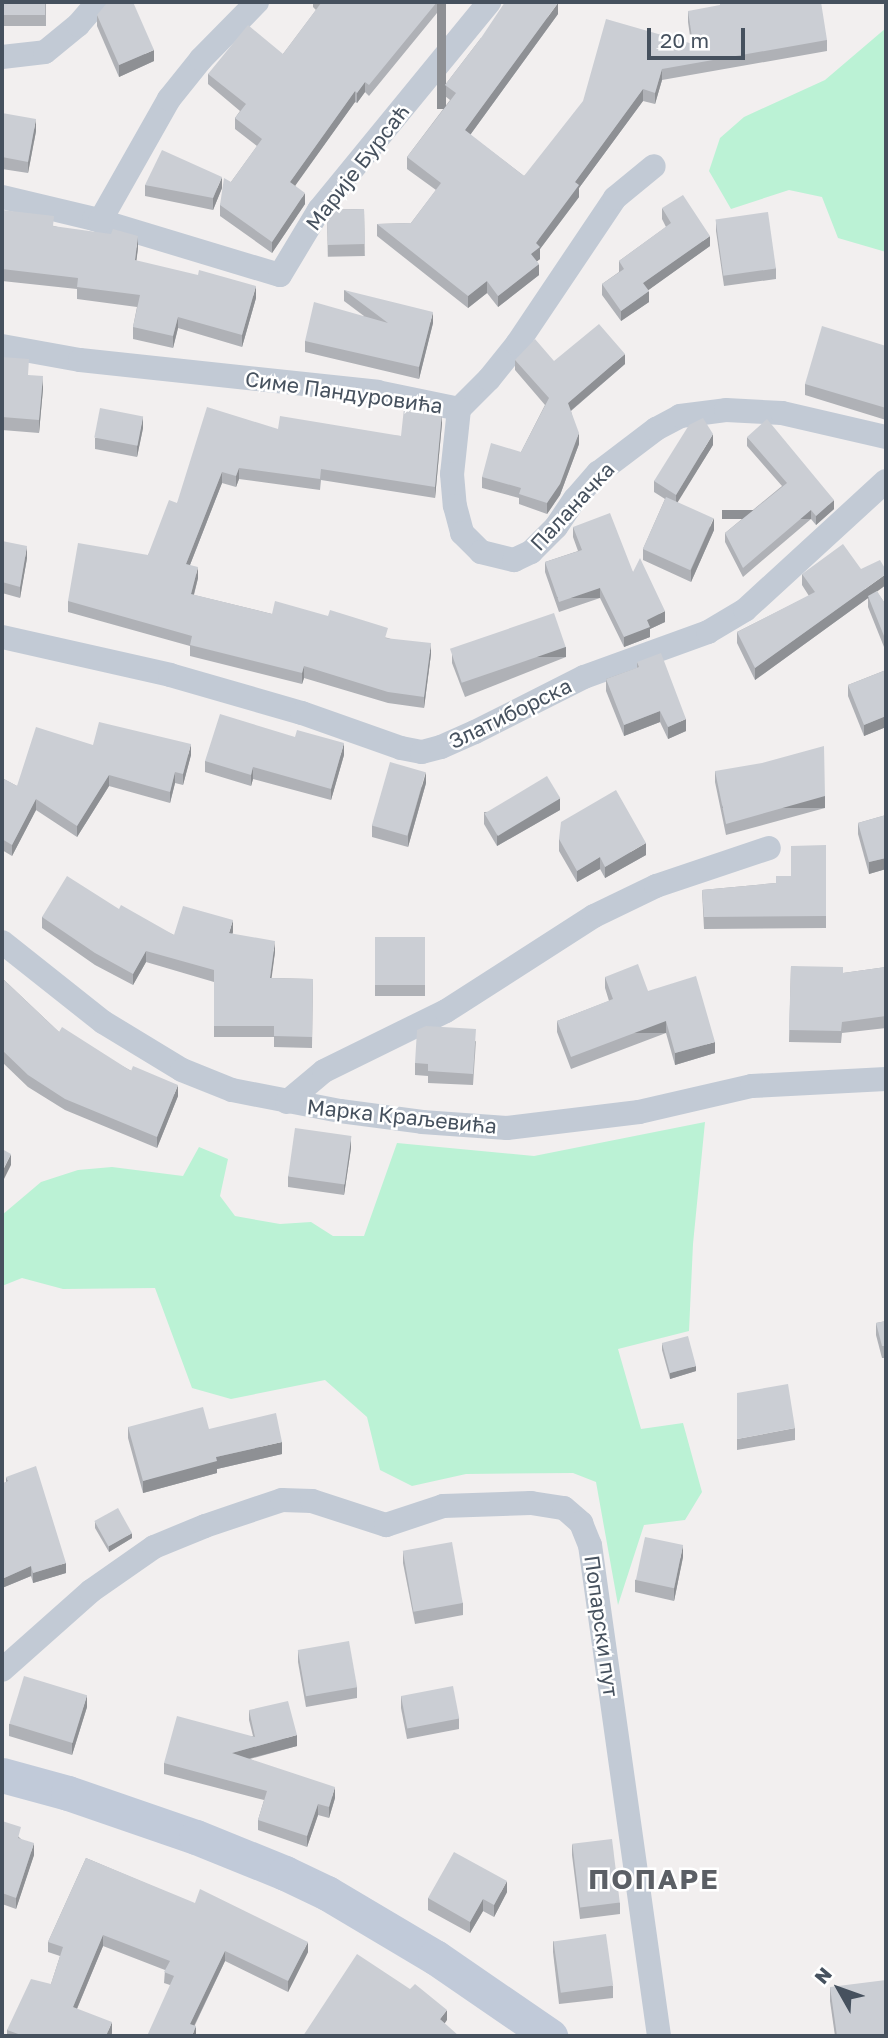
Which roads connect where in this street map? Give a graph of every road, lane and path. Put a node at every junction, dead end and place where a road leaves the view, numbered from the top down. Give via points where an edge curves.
1 (98, 2) edge
2 (257, 2) edge
3 (489, 2) edge
4 (2, 57) edge
5 (653, 166) dead end
6 (2, 197) edge
7 (100, 221) junction
8 (2, 346) edge
9 (459, 409) junction
10 (886, 437) edge
11 (886, 481) edge
12 (2, 637) edge
13 (769, 848) dead end
14 (2, 942) edge
15 (886, 1079) edge
16 (286, 1102) junction
17 (2, 1670) edge
18 (2, 1775) edge
19 (550, 2036) edge
20 (659, 2036) edge

1 - 4 street via 45,52
2 - 7 street via 183,80
3 - 7 street, Марије Бурсаћ via 319,209 280,275
5 - 9 street, Симе Пандуровића via 615,198 517,344
6 - 7 street, Марије Бурсаћ
8 - 9 street, Симе Пандуровића via 80,360 377,392
9 - 10 street, Паланачка via 452,474 463,533 481,552 514,560 531,552 556,527 598,473 680,416 726,410 782,413
11 - 12 street, Златиборска via 762,597 708,632 583,677 475,732 422,752 170,675
13 - 16 street via 656,886 594,916 446,1011 324,1071
14 - 16 street, Марка Краљевића via 142,1048 206,1080
15 - 16 street, Марка Краљевића via 752,1086 639,1112 507,1128 422,1122
17 - 20 street, Попарски пут via 91,1591 154,1548 282,1500 312,1501 386,1525 443,1506 531,1503 564,1508 581,1523 590,1545
18 - 19 street via 68,1793 285,1872 435,1957

